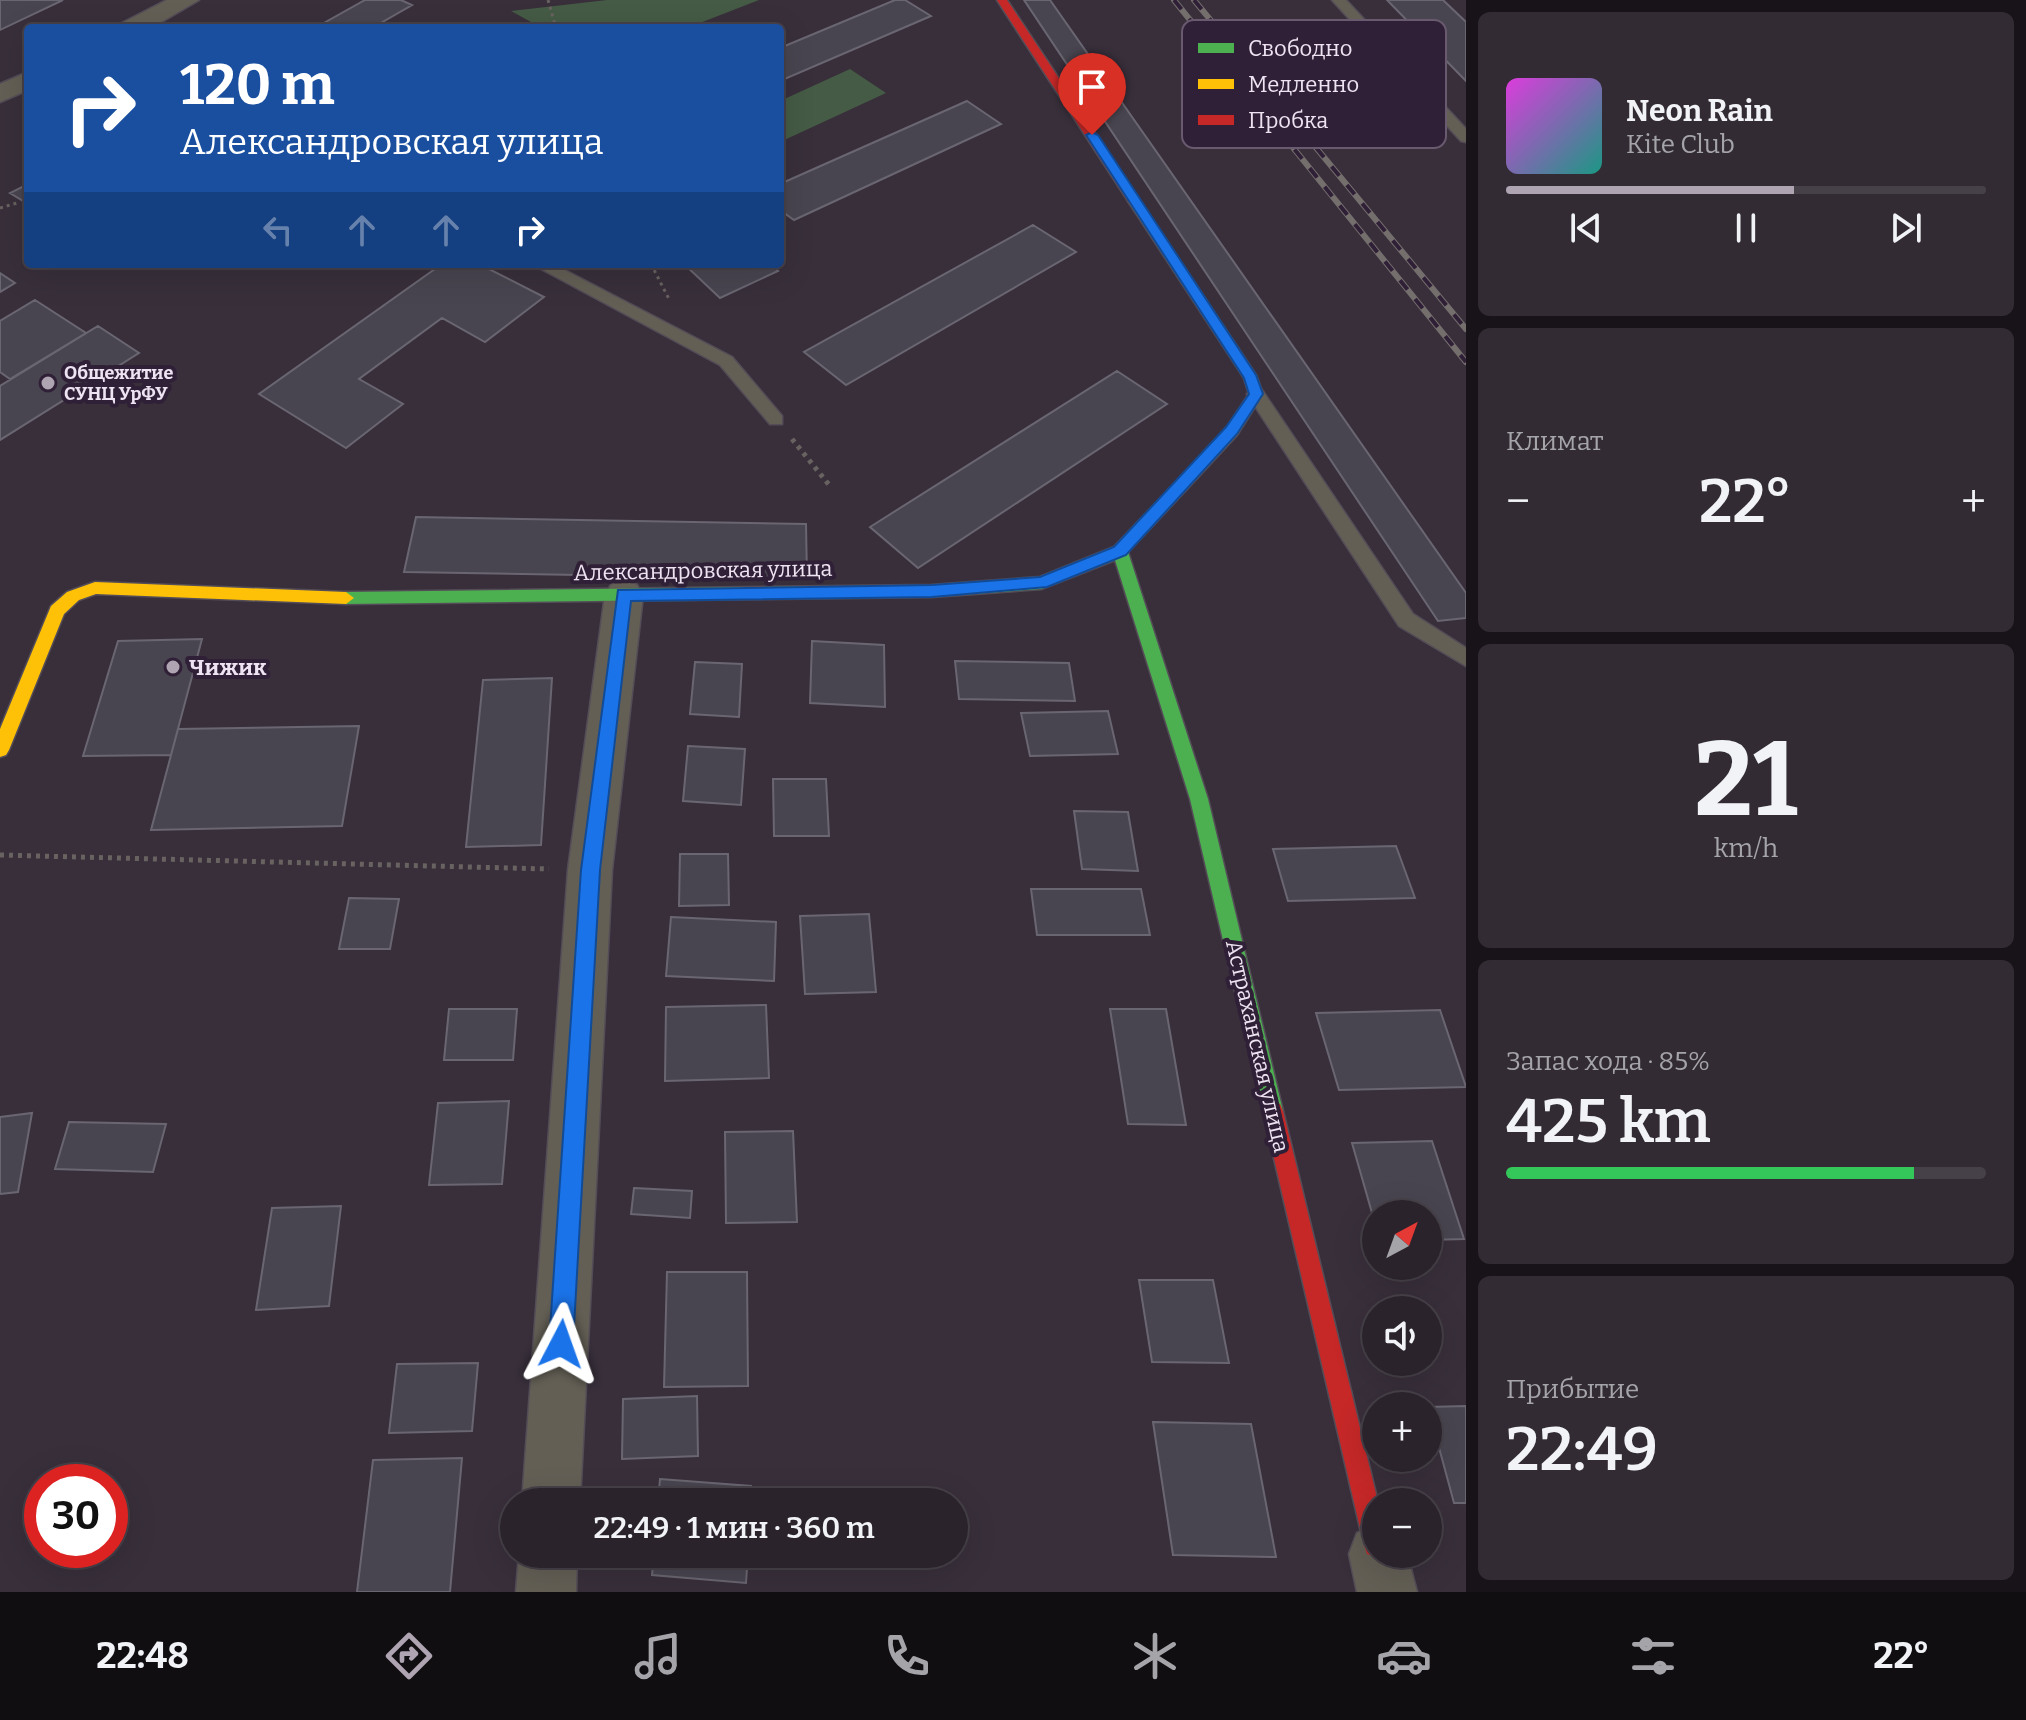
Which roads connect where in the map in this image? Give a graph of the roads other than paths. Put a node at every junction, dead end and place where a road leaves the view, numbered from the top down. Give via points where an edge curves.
1 (187, 0) edge
2 (1002, 0) edge
3 (1339, 0) edge
4 (1357, 20) edge
5 (139, 24) edge
6 (24, 82) edge
7 (0, 94) edge
8 (1446, 116) edge
9 (1466, 138) edge
10 (548, 268) edge
11 (1256, 394) junction
12 (776, 420) road end
13 (1120, 551) junction
14 (624, 595) junction
15 (1466, 658) edge
16 (0, 750) edge
17 (552, 1488) edge
18 (1362, 1488) edge
19 (547, 1568) edge
20 (1381, 1568) edge
21 (546, 1592) edge
22 (1387, 1592) edge

1 - 5 street
2 - 11 street via 1251,378
3 - 4 lane
6 - 7 street
8 - 9 lane
10 - 12 lane via 726,361
11 - 13 street, Александровская улица via 1232,431
11 - 15 lane via 1406,620
13 - 14 street, Александровская улица via 1041,583 932,591
13 - 18 street, Астраханская улица via 1199,799
14 - 16 street, Александровская улица via 349,598 95,588 73,596 57,610
14 - 17 street via 590,870
19 - 21 street
20 - 22 street

